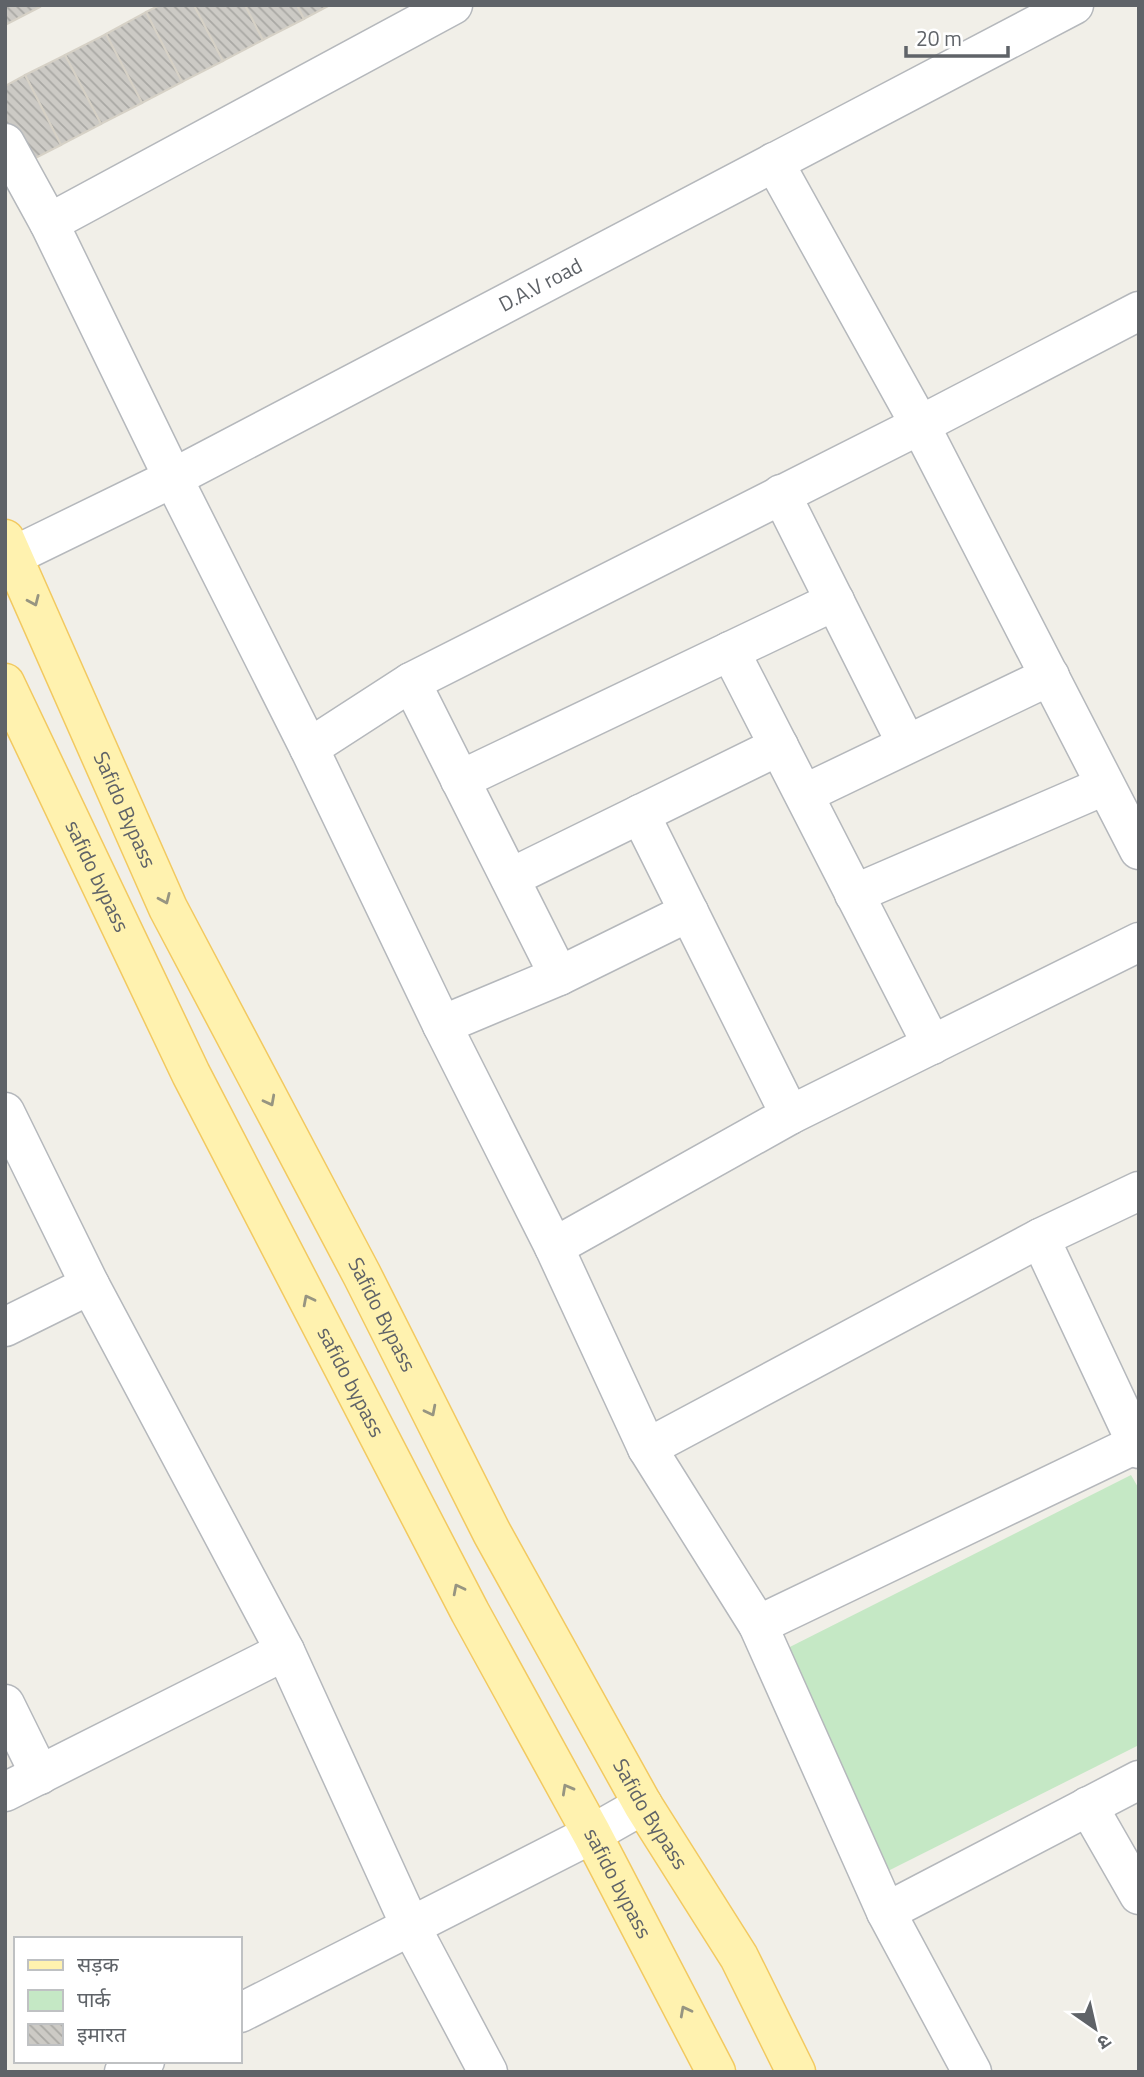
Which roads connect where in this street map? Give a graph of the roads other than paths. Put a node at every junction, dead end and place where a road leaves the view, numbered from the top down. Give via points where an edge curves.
1 (453, 5) edge
2 (1074, 5) edge
3 (5, 143) edge
4 (774, 162) junction
5 (49, 223) junction
6 (1139, 311) edge
7 (920, 425) junction
8 (173, 478) junction
9 (781, 494) junction
10 (8, 552) edge
11 (835, 601) junction
12 (730, 652) junction
13 (1050, 676) junction
14 (411, 682) junction
15 (5, 683) edge
16 (906, 743) junction
17 (779, 746) junction
18 (309, 748) junction
19 (460, 780) junction
20 (1104, 786) junction
21 (804, 794) junction
22 (640, 814) junction
23 (1139, 850) edge
24 (510, 878) junction
25 (854, 894) junction
26 (689, 912) junction
27 (1139, 942) edge
28 (559, 976) junction
29 (442, 1025) junction
30 (932, 1045) junction
31 (5, 1112) edge
32 (790, 1115) junction
33 (1139, 1191) edge
34 (1040, 1238) junction
35 (554, 1247) junction
36 (90, 1285) junction
37 (5, 1327) edge
38 (1137, 1447) edge
39 (647, 1448) junction
40 (758, 1625) junction
41 (285, 1651) junction
42 (5, 1704) edge
43 (40, 1775) junction
44 (1139, 1780) edge
45 (5, 1792) edge
46 (643, 1805) junction
47 (1088, 1806) junction
48 (592, 1834) junction
49 (1139, 1895) edge
50 (886, 1912) junction
51 (410, 1925) junction
52 (242, 2011) edge
53 (141, 2063) edge
54 (124, 2072) edge
55 (488, 2072) edge
56 (716, 2072) edge
57 (796, 2072) edge
58 (972, 2072) edge

1 - 5 street
2 - 4 street, D.A.V road
3 - 5 street
4 - 7 street
4 - 8 street, D.A.V road
5 - 8 street
6 - 7 street
7 - 9 street
7 - 13 street
8 - 10 street, D.A.V road
8 - 18 street
9 - 11 street
9 - 14 street
10 -> 46 main road, Safido Bypass via 169,908 492,1533
11 - 12 street
11 - 16 street
12 - 17 street
12 - 19 street
13 - 16 street
13 - 20 street
14 - 18 street
14 - 19 street
48 -> 15 main road, safido bypass via 470,1612 191,1074
16 - 21 street
17 - 21 street
17 - 22 street
18 - 29 street
19 - 24 street
20 - 23 street
20 - 25 street
21 - 25 street
22 - 24 street
22 - 26 street
24 - 28 street
25 - 30 street
26 - 28 street
26 - 32 street
27 - 30 street
28 - 29 street
29 - 35 street
30 - 32 street
31 - 36 street
32 - 35 street
33 - 34 street
34 - 38 street
34 - 39 street
35 - 39 street
36 - 37 street
36 - 41 street
38 - 40 street
39 - 40 street
40 - 50 street
41 - 43 street
41 - 51 street
42 - 43 street
43 - 45 street
44 - 47 street
46 - 48 street
46 - 57 main road, Safido Bypass via 739,1957
47 - 49 street
47 - 50 street
48 - 51 street
56 -> 48 main road, safido bypass
50 - 58 street
51 - 52 street
51 - 55 street
53 - 54 street

